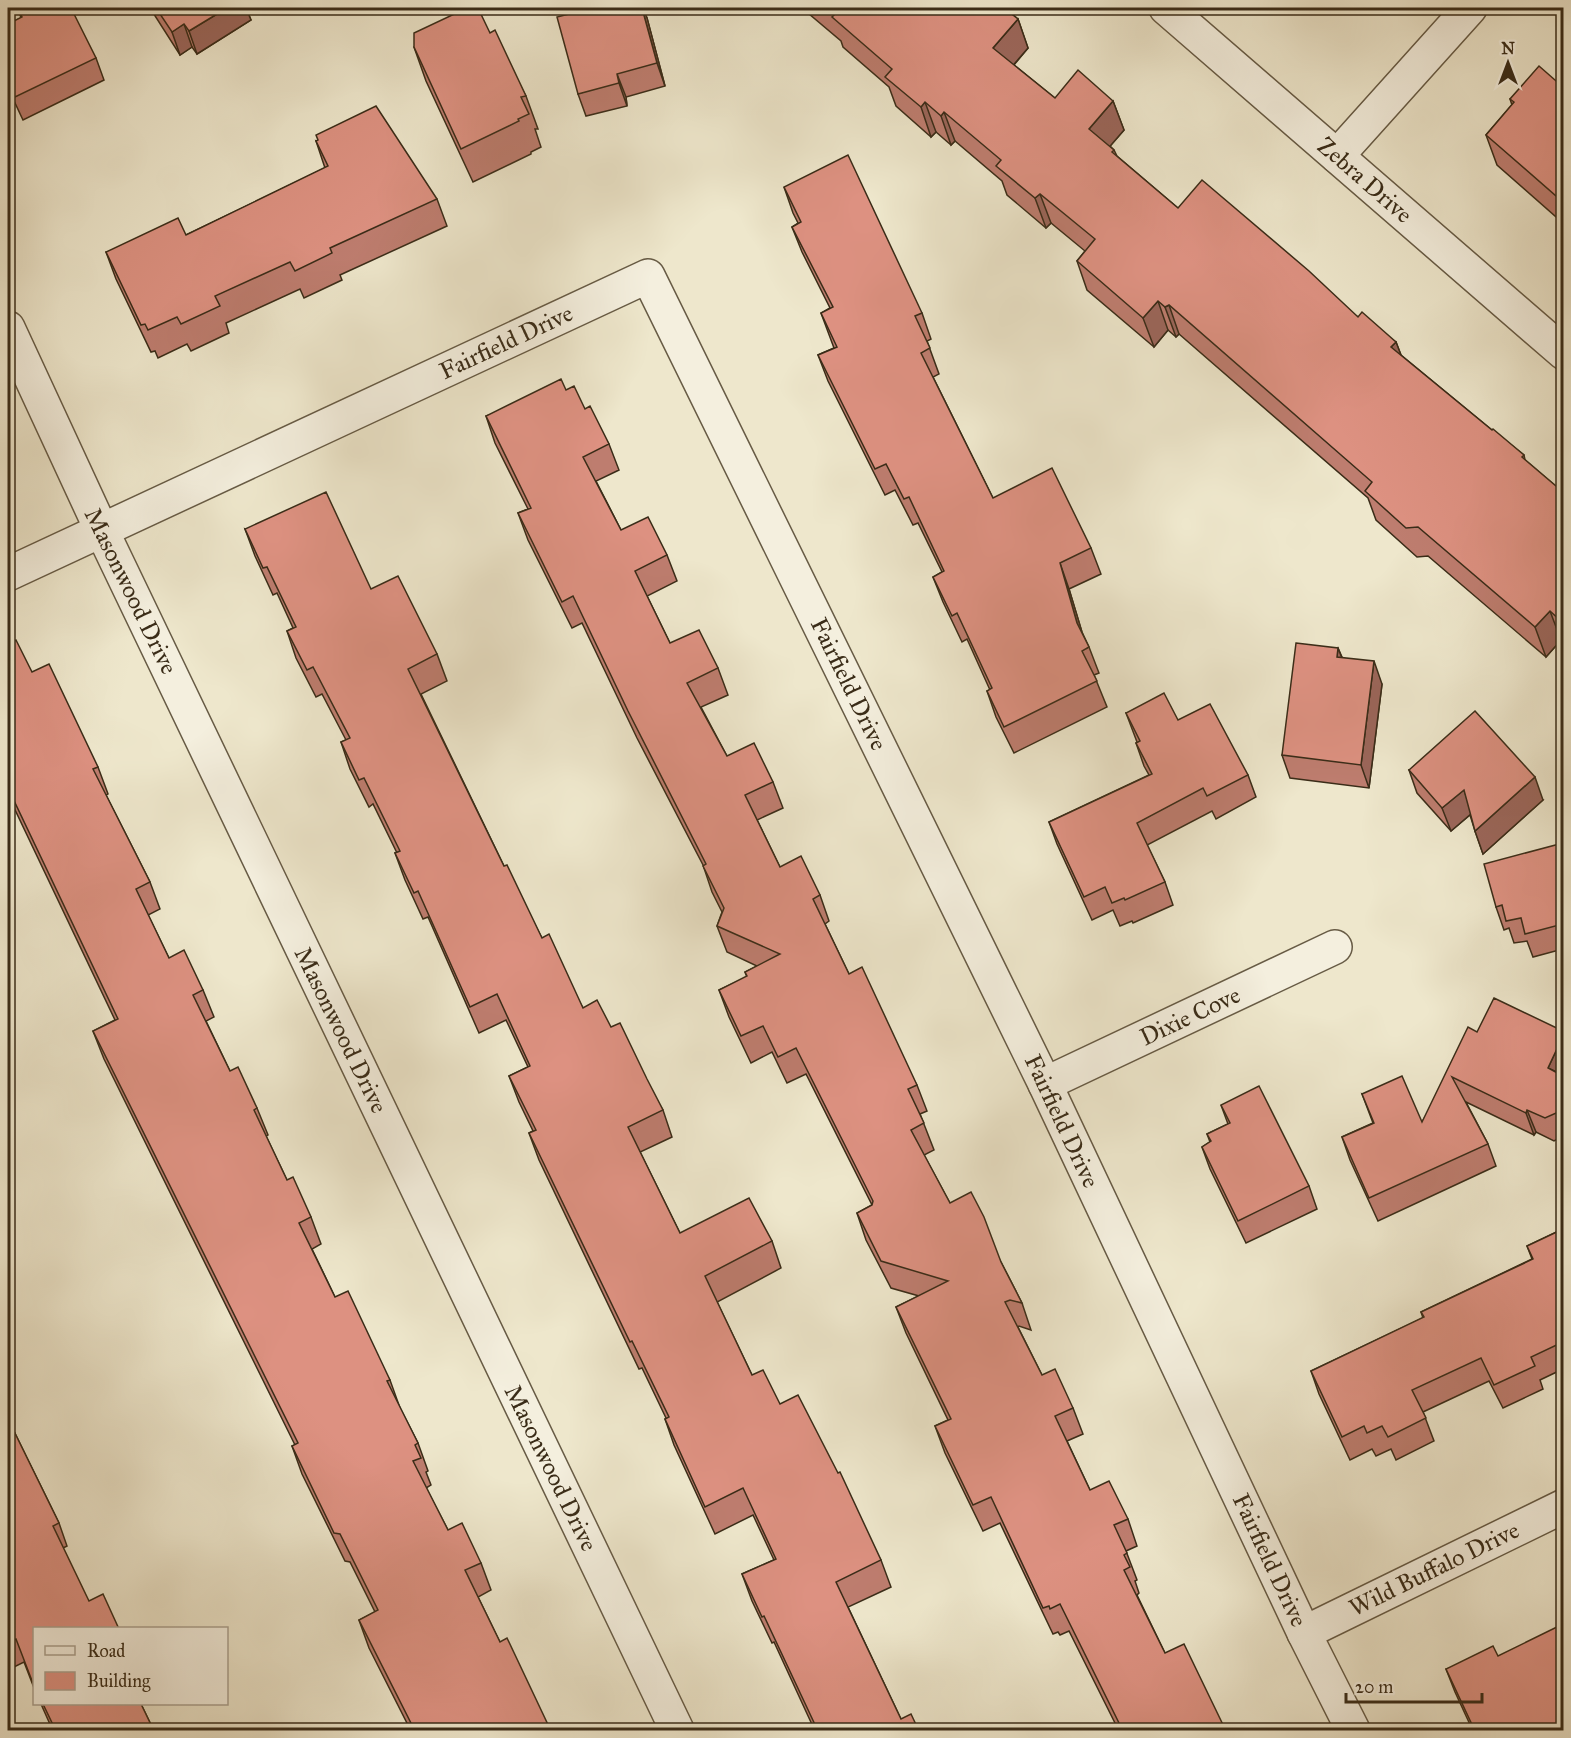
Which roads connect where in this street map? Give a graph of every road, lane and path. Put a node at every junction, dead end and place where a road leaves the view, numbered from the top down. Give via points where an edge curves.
1 (1166, 8) edge
2 (1470, 8) edge
3 (1338, 156) junction
4 (8, 328) edge
5 (1563, 353) edge
6 (101, 529) junction
7 (8, 574) edge
8 (1335, 947) dead end
9 (1045, 1084) junction
10 (1563, 1506) edge
11 (1304, 1633) junction
12 (678, 1731) edge
13 (1353, 1731) edge

1 - 3 street, Zebra Drive
2 - 3 street
3 - 5 street, Zebra Drive
4 - 6 street, Masonwood Drive
6 - 7 street, Fairfield Drive
6 - 9 street, Fairfield Drive via 648,276
6 - 12 street, Masonwood Drive
8 - 9 street, Dixie Cove
9 - 11 street, Fairfield Drive
10 - 11 street, Wild Buffalo Drive
11 - 13 street, Fairfield Drive

